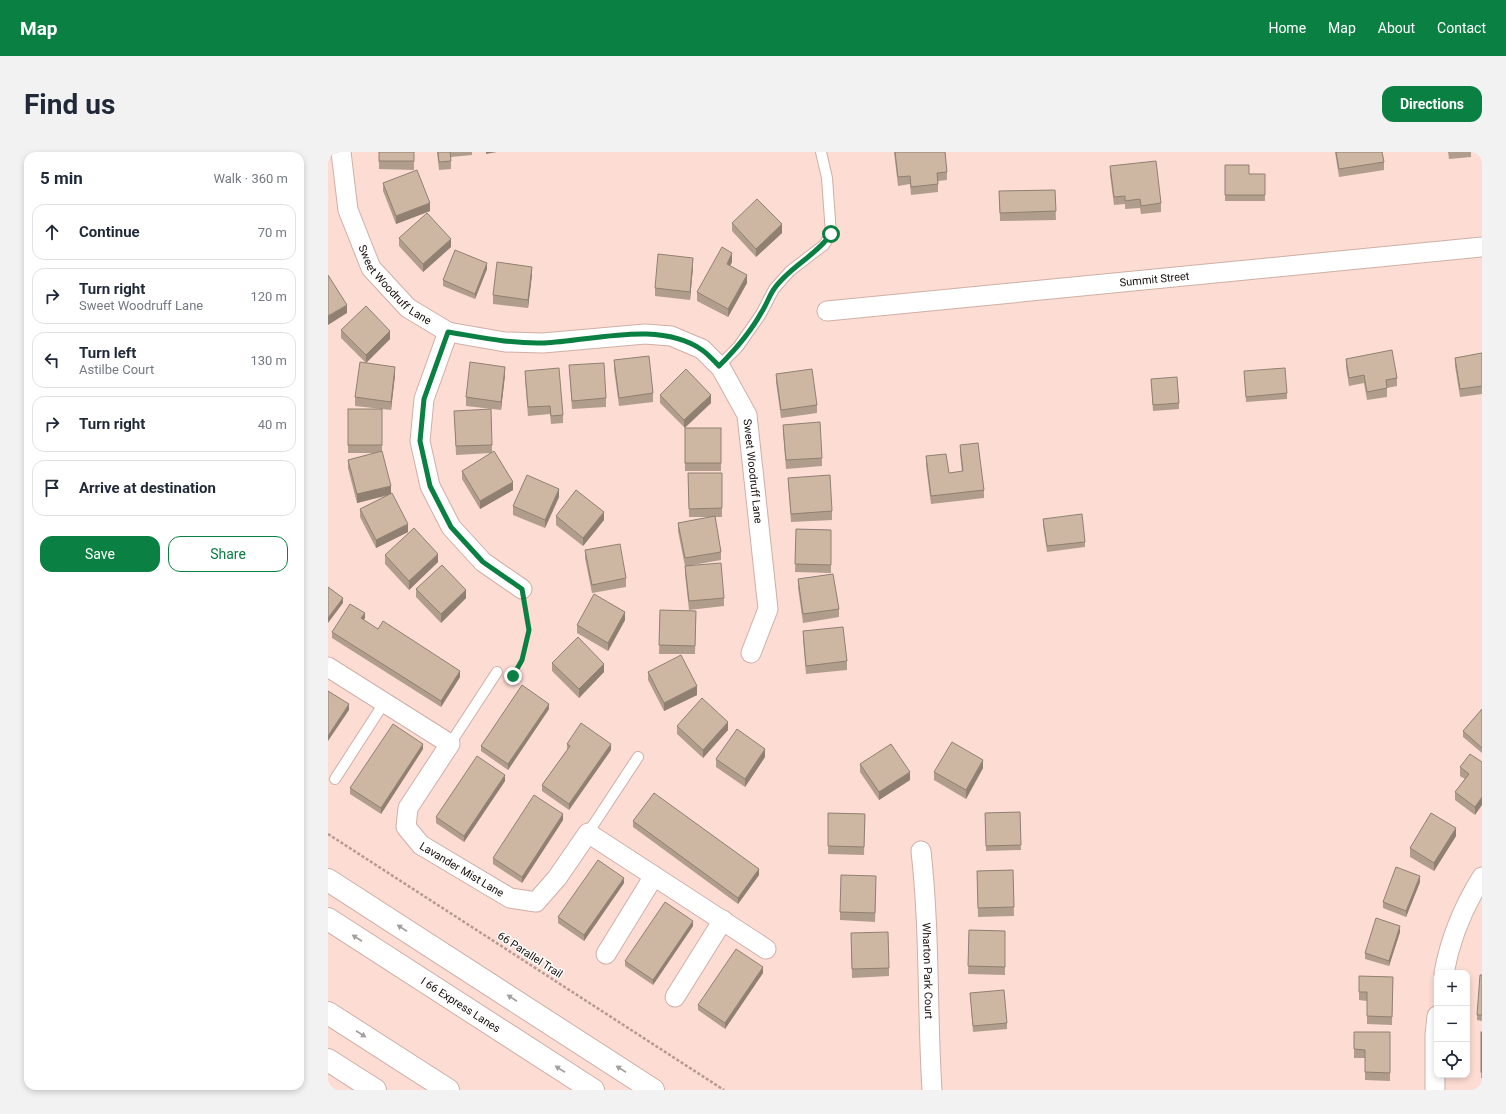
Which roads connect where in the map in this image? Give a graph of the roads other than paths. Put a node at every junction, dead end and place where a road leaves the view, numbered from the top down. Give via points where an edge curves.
1 (341, 152) edge
2 (822, 152) edge
3 (1482, 247) edge
4 (827, 311) dead end
5 (448, 332) junction
6 (719, 366) junction
7 (522, 589) road end
8 (751, 653) dead end
9 (328, 667) edge
10 (497, 672) road end
11 (384, 703) junction
12 (450, 744) junction
13 (638, 757) dead end
14 (335, 779) dead end
15 (588, 833) junction
16 (921, 851) dead end
17 (654, 876) junction
18 (1482, 877) edge
19 (328, 880) edge
20 (328, 919) edge
21 (722, 920) junction
22 (766, 949) dead end
23 (606, 954) dead end
24 (1445, 970) edge
25 (675, 997) dead end
26 (328, 1013) edge
27 (1435, 1042) edge
28 (328, 1060) edge
29 (375, 1090) edge
30 (448, 1090) edge
31 (593, 1090) edge
32 (654, 1090) edge
33 (932, 1090) edge
34 (1435, 1090) edge

1 - 5 street, Sweet Woodruff Lane via 348,210 371,268 408,308
2 - 6 lane via 827,178 831,234 824,245 790,271 774,289 738,348
3 - 4 street, Summit Street
5 - 6 street, Sweet Woodruff Lane via 505,342 544,343 645,334 671,336 702,350
5 - 7 street via 424,399 420,441 430,486 451,527 483,562
6 - 8 street, Sweet Woodruff Lane via 747,415 751,446 768,609
9 - 11 street
10 - 12 lane
11 - 12 street
11 - 14 lane
12 - 15 street, Lavander Mist Lane via 408,808 406,827 421,845 510,898 536,902 557,878
13 - 15 lane
15 - 17 street
16 - 33 street, Wharton Park Court via 925,888
17 - 21 street
17 - 23 street
18 - 24 street via 1456,929
32 -> 19 highway
31 -> 20 highway, I 66 Express Lanes
21 - 22 street
21 - 25 street
26 -> 30 highway
27 - 34 street
28 - 29 highway

